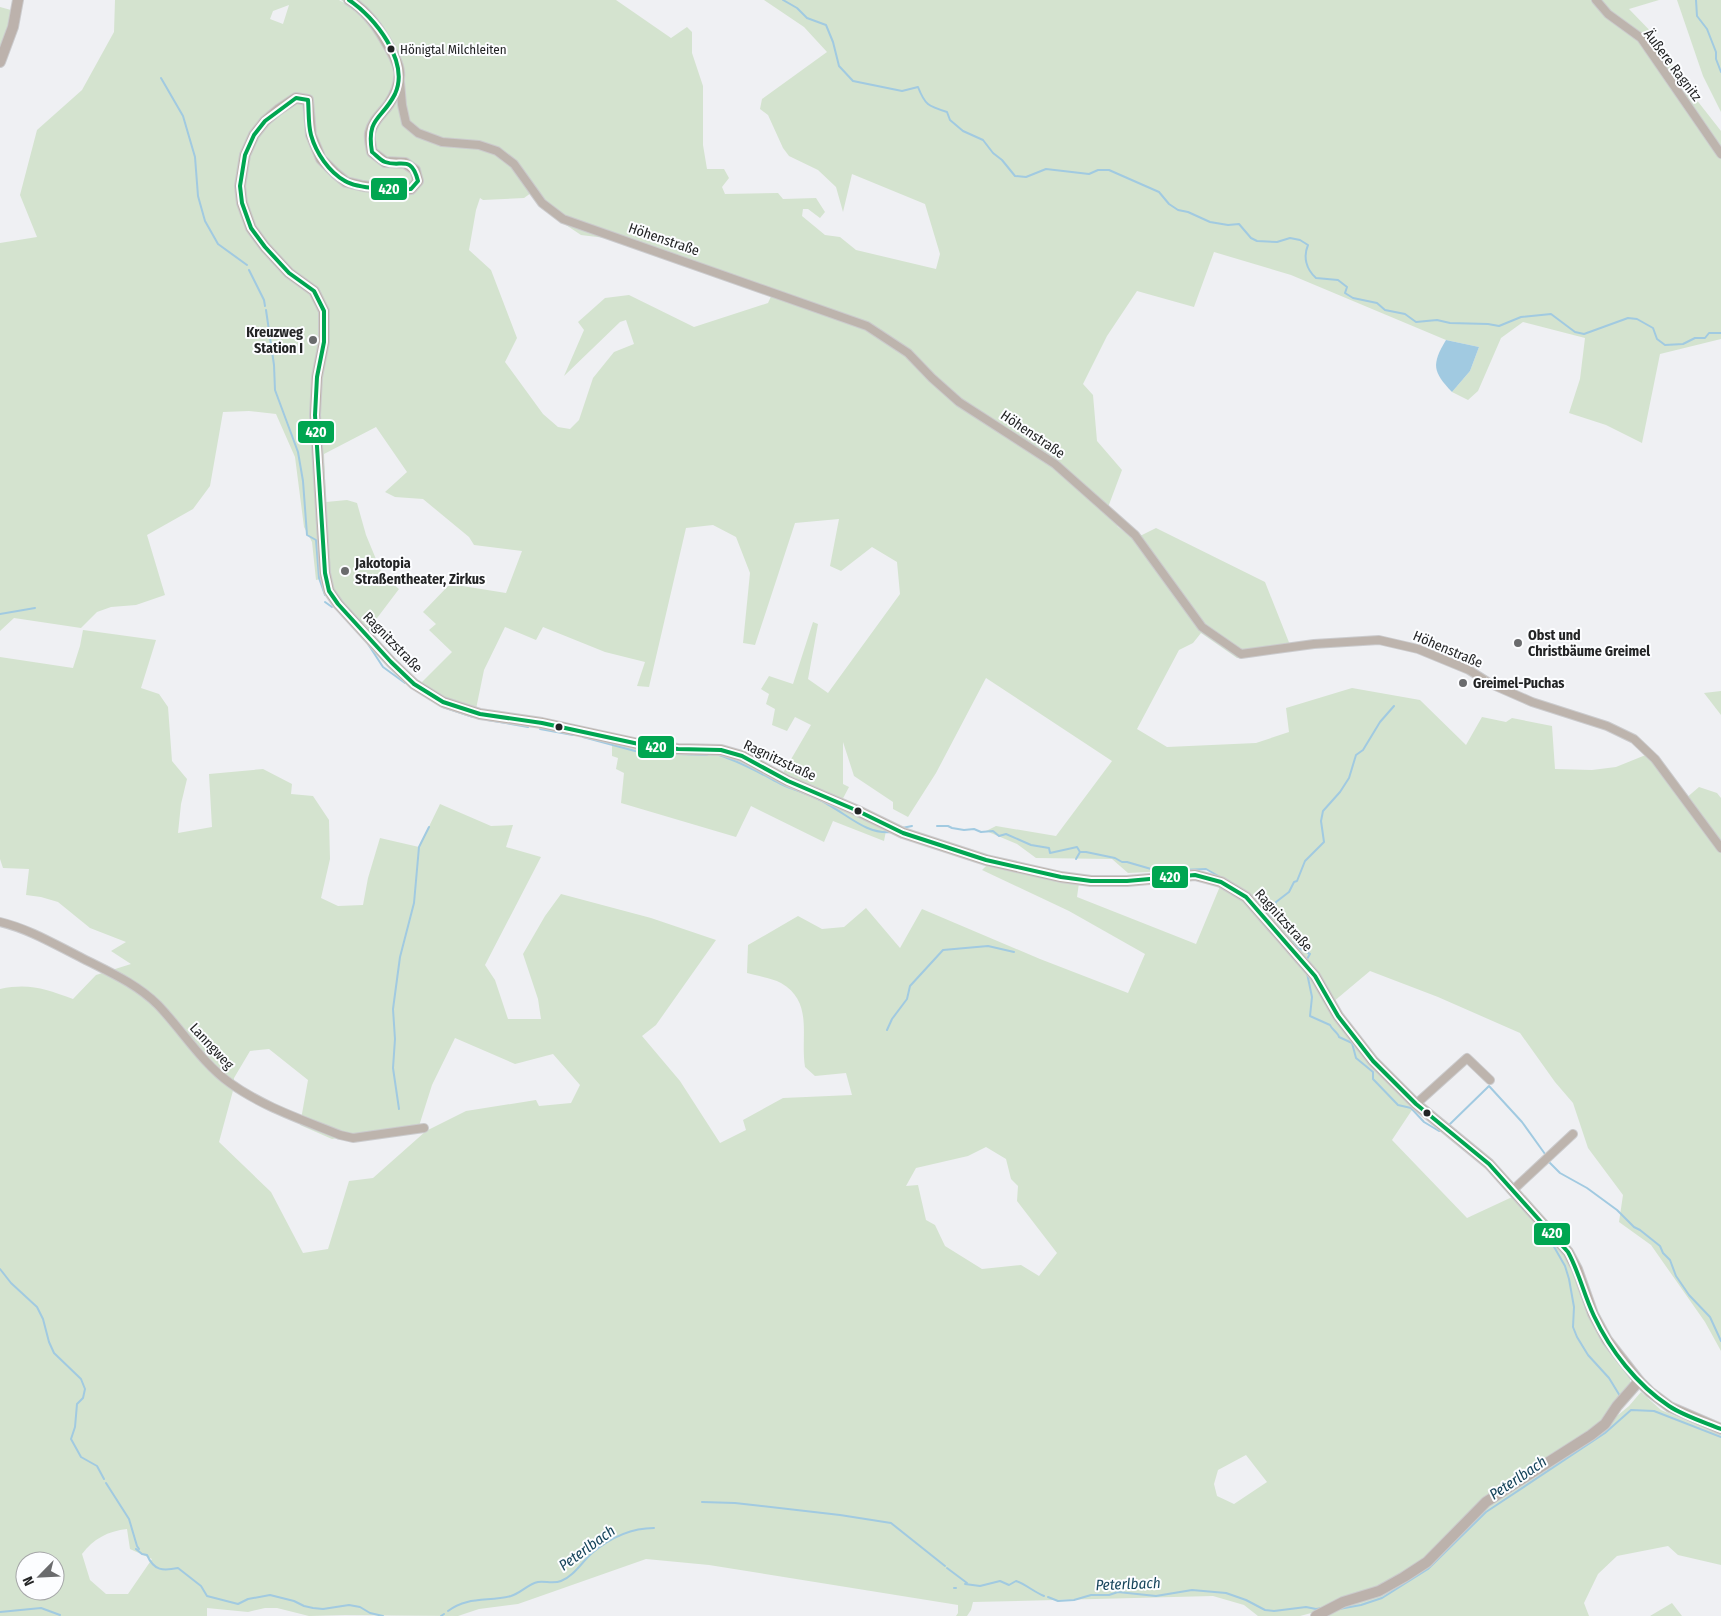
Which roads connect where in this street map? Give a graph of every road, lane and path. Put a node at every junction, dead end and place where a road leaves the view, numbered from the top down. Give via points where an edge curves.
1 (18, 0) edge
2 (349, 0) edge
3 (1596, 0) edge
4 (0, 62) edge
5 (400, 80) junction
6 (1721, 154) edge
7 (1721, 848) edge
8 (0, 922) edge
9 (1490, 1080) dead end
10 (1416, 1104) junction
11 (424, 1128) dead end
12 (1573, 1134) dead end
13 (1514, 1189) junction
14 (1640, 1381) junction
15 (1721, 1429) edge
16 (1316, 1616) edge

1 - 4 main road via 14,27
2 - 5 main road, Höhenstraße via 381,33 399,64
3 - 6 street, Äußere Ragnitz via 1608,14 1641,38
5 - 7 street, Höhenstraße via 406,123 418,133 442,142 479,145 497,151 514,164 542,203 564,218 867,326 908,353 959,402 1055,464 1135,535 1202,627 1241,654 1314,644 1379,640 1418,649 1532,702 1607,726 1634,739 1655,759
5 - 10 main road, Ragnitzstraße via 389,104 375,119 370,134 372,152 385,162 405,163 415,170 418,181 411,189 346,182 321,159 311,135 308,100 296,98 271,116 254,135 240,186 251,228 289,273 314,291 324,311 324,342 317,377 315,415 328,591 391,662 414,684 444,702 480,714 537,722 648,746 721,750 742,756 788,781 903,833 986,860 1091,881 1196,875 1221,882 1246,897 1289,945 1315,976 1338,1016 1373,1061
8 - 11 street, Lanngweg via 24,929 141,990 218,1073 267,1106 353,1138
9 - 10 street via 1467,1058
10 - 13 main road, Ragnitzstraße via 1489,1164
12 - 13 street
13 - 14 main road, Ragnitzstraße via 1568,1252 1607,1340
14 - 15 main road, Ragnitzstraße via 1670,1407
14 - 16 main road via 1591,1436 1486,1502 1427,1562 1379,1591 1343,1602

